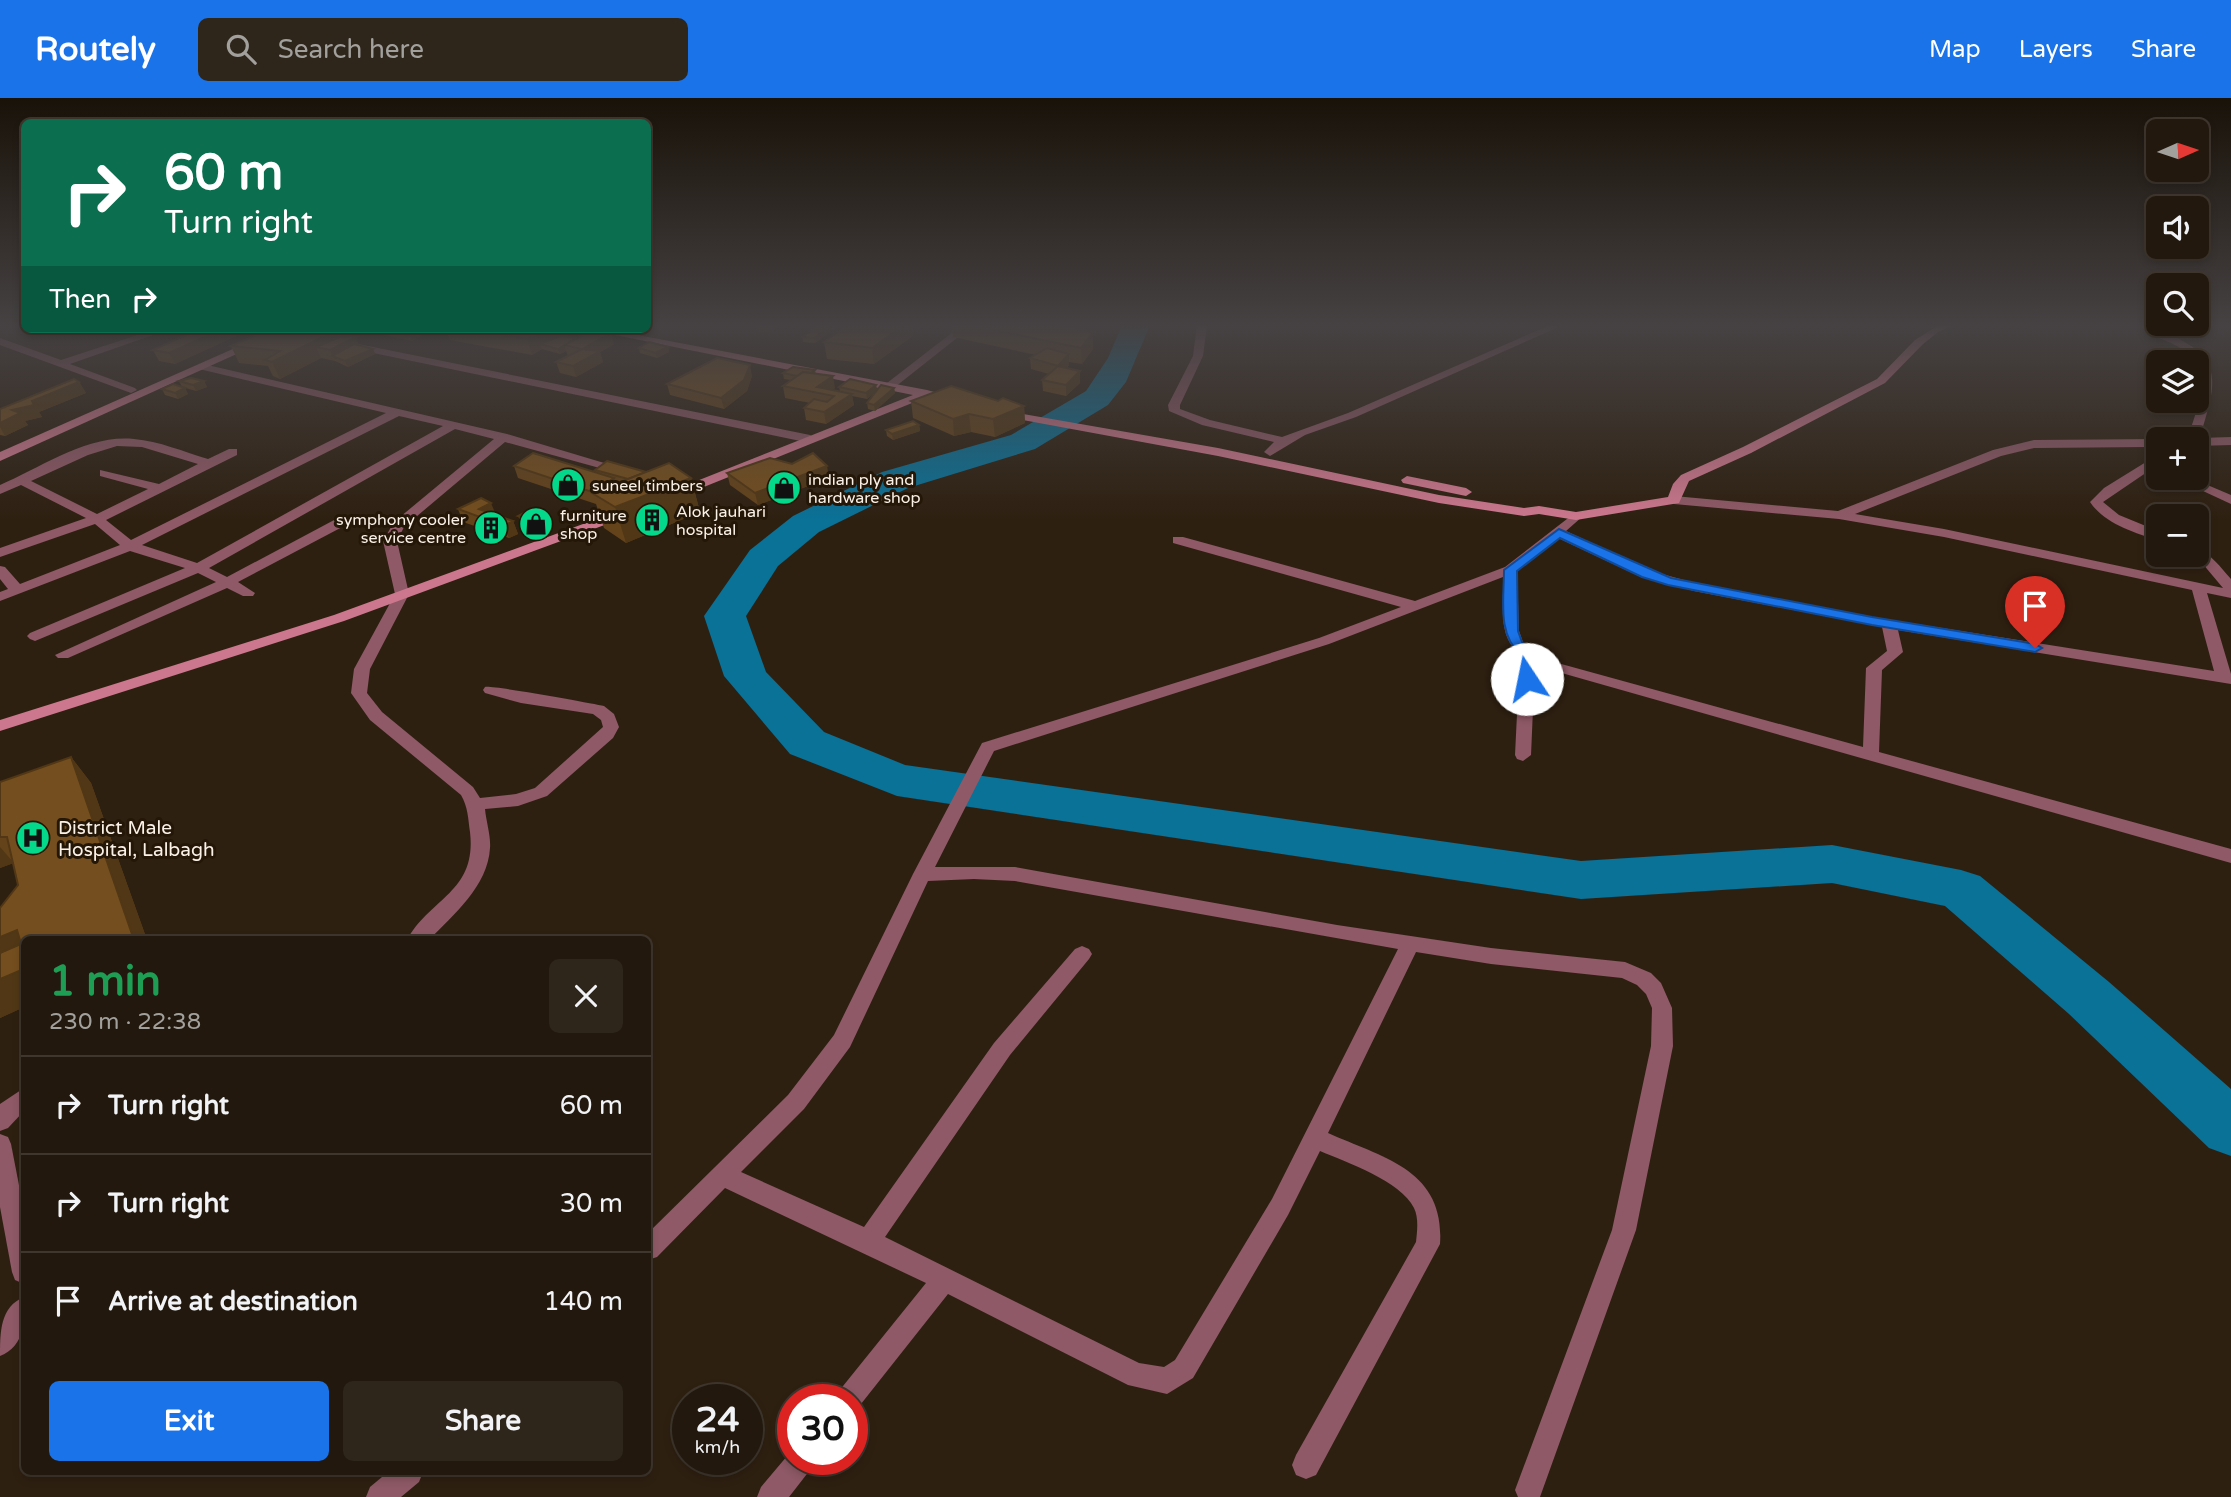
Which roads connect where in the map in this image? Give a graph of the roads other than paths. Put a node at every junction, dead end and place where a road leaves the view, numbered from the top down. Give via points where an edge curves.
1 (131, 390) edge
2 (150, 390) edge
3 (303, 390) edge
4 (570, 390) edge
5 (915, 390) edge
6 (1181, 390) edge
7 (1409, 390) edge
8 (1863, 390) edge
9 (2207, 390) edge
10 (927, 393) junction
11 (993, 400) edge
12 (963, 401) edge
13 (984, 410) edge
14 (397, 412) junction
15 (453, 425) junction
16 (2198, 427) edge
17 (503, 437) junction
18 (810, 439) junction
19 (1283, 441) junction
20 (2209, 441) edge
21 (2231, 441) edge
22 (2146, 443) edge
23 (1223, 447) junction
24 (0, 448) edge
25 (233, 452) dead end
26 (1270, 452) junction
27 (0, 457) edge
28 (210, 464) junction
29 (2146, 469) edge
30 (104, 473) dead end
31 (636, 474) edge
32 (22, 481) junction
33 (663, 482) edge
34 (160, 488) junction
35 (689, 489) junction
36 (0, 490) edge
37 (2208, 490) edge
38 (663, 499) edge
39 (1674, 500) junction
40 (2231, 500) edge
41 (637, 508) edge
42 (1539, 510) junction
43 (1839, 515) junction
44 (1576, 516) junction
45 (97, 519) junction
46 (341, 522) dead end
47 (2146, 531) edge
48 (1559, 533) junction
49 (1178, 540) dead end
50 (130, 546) junction
51 (0, 553) edge
52 (2209, 562) edge
53 (198, 568) junction
54 (0, 570) edge
55 (1510, 570) junction
56 (228, 582) junction
57 (2198, 587) junction
58 (2231, 588) edge
59 (17, 590) junction
60 (248, 593) dead end
61 (402, 593) junction
62 (2231, 594) edge
63 (0, 597) edge
64 (1415, 606) junction
65 (1889, 624) junction
66 (35, 636) dead end
67 (1528, 653) junction
68 (63, 655) dead end
69 (2227, 678) edge
70 (491, 690) dead end
71 (0, 726) edge
72 (1871, 754) junction
73 (1523, 755) dead end
74 (475, 804) junction
75 (2231, 856) edge
76 (922, 874) junction
77 (421, 936) edge
78 (1411, 943) junction
79 (1082, 954) dead end
80 (21, 1100) edge
81 (0, 1121) edge
82 (1315, 1138) junction
83 (0, 1144) edge
84 (722, 1175) junction
85 (868, 1241) junction
86 (651, 1246) edge
87 (21, 1256) edge
88 (944, 1280) junction
89 (21, 1313) edge
90 (0, 1343) edge
91 (861, 1384) edge
92 (1306, 1465) dead end
93 (406, 1475) edge
94 (788, 1475) edge
95 (1529, 1490) dead end
96 (380, 1497) edge
97 (771, 1497) edge

1 - 24 street
2 - 27 street
3 - 14 street
4 - 18 street
5 - 10 street
6 - 19 street via 1175,411 1206,424
7 - 19 street
8 - 39 street via 1685,478
9 - 16 street
10 - 12 street
10 - 18 street
11 - 23 street
13 - 23 street
14 - 15 street
14 - 50 street
15 - 17 street
15 - 53 street
17 - 31 street
17 - 61 street via 399,525 390,541
18 - 35 street
19 - 26 street
20 - 21 street
22 - 43 street via 2034,444 1997,453
23 - 26 street
23 - 42 street via 1439,499 1524,512
25 - 28 street
26 - 42 street via 1528,504
28 - 32 street via 132,442 115,443
28 - 34 street
29 - 47 street via 2096,502 2109,514
30 - 34 street
32 - 36 street
32 - 45 street
33 - 35 street
34 - 45 street
35 - 38 street
37 - 40 street
39 - 43 street
39 - 44 street
41 - 61 street
42 - 44 street
43 - 57 street
44 - 48 street
45 - 50 street
45 - 51 street
46 - 56 street
48 - 55 street
48 - 65 street via 1668,581
49 - 64 street
50 - 53 street
50 - 59 street
52 - 58 street
53 - 56 street
53 - 66 street
54 - 59 street
55 - 64 street
55 - 67 street via 1511,631 1516,644
56 - 60 street
56 - 68 street
57 - 62 street
57 - 69 street
59 - 63 street
61 - 71 street via 338,618
61 - 74 street via 362,669 359,693 376,716 467,791
64 - 76 street via 1324,640 988,747
65 - 69 street
65 - 72 street via 1895,652 1874,668
67 - 72 street via 1549,665
67 - 73 street
70 - 74 street via 598,710 611,726 541,792 518,800
72 - 75 street
74 - 77 street via 481,849 474,871 464,891
76 - 78 street via 1015,874
76 - 84 street via 842,1041 796,1102
78 - 82 street
78 - 95 street via 1625,970 1654,989 1662,1008 1662,1046 1624,1230
79 - 85 street via 1002,1049
80 - 81 street
82 - 88 street via 1280,1207 1184,1369 1167,1381 1137,1377
82 - 92 street via 1399,1179 1423,1201 1430,1219 1428,1244
83 - 87 street
84 - 85 street
84 - 86 street
85 - 88 street
88 - 91 street
89 - 90 street
93 - 96 street
94 - 97 street

